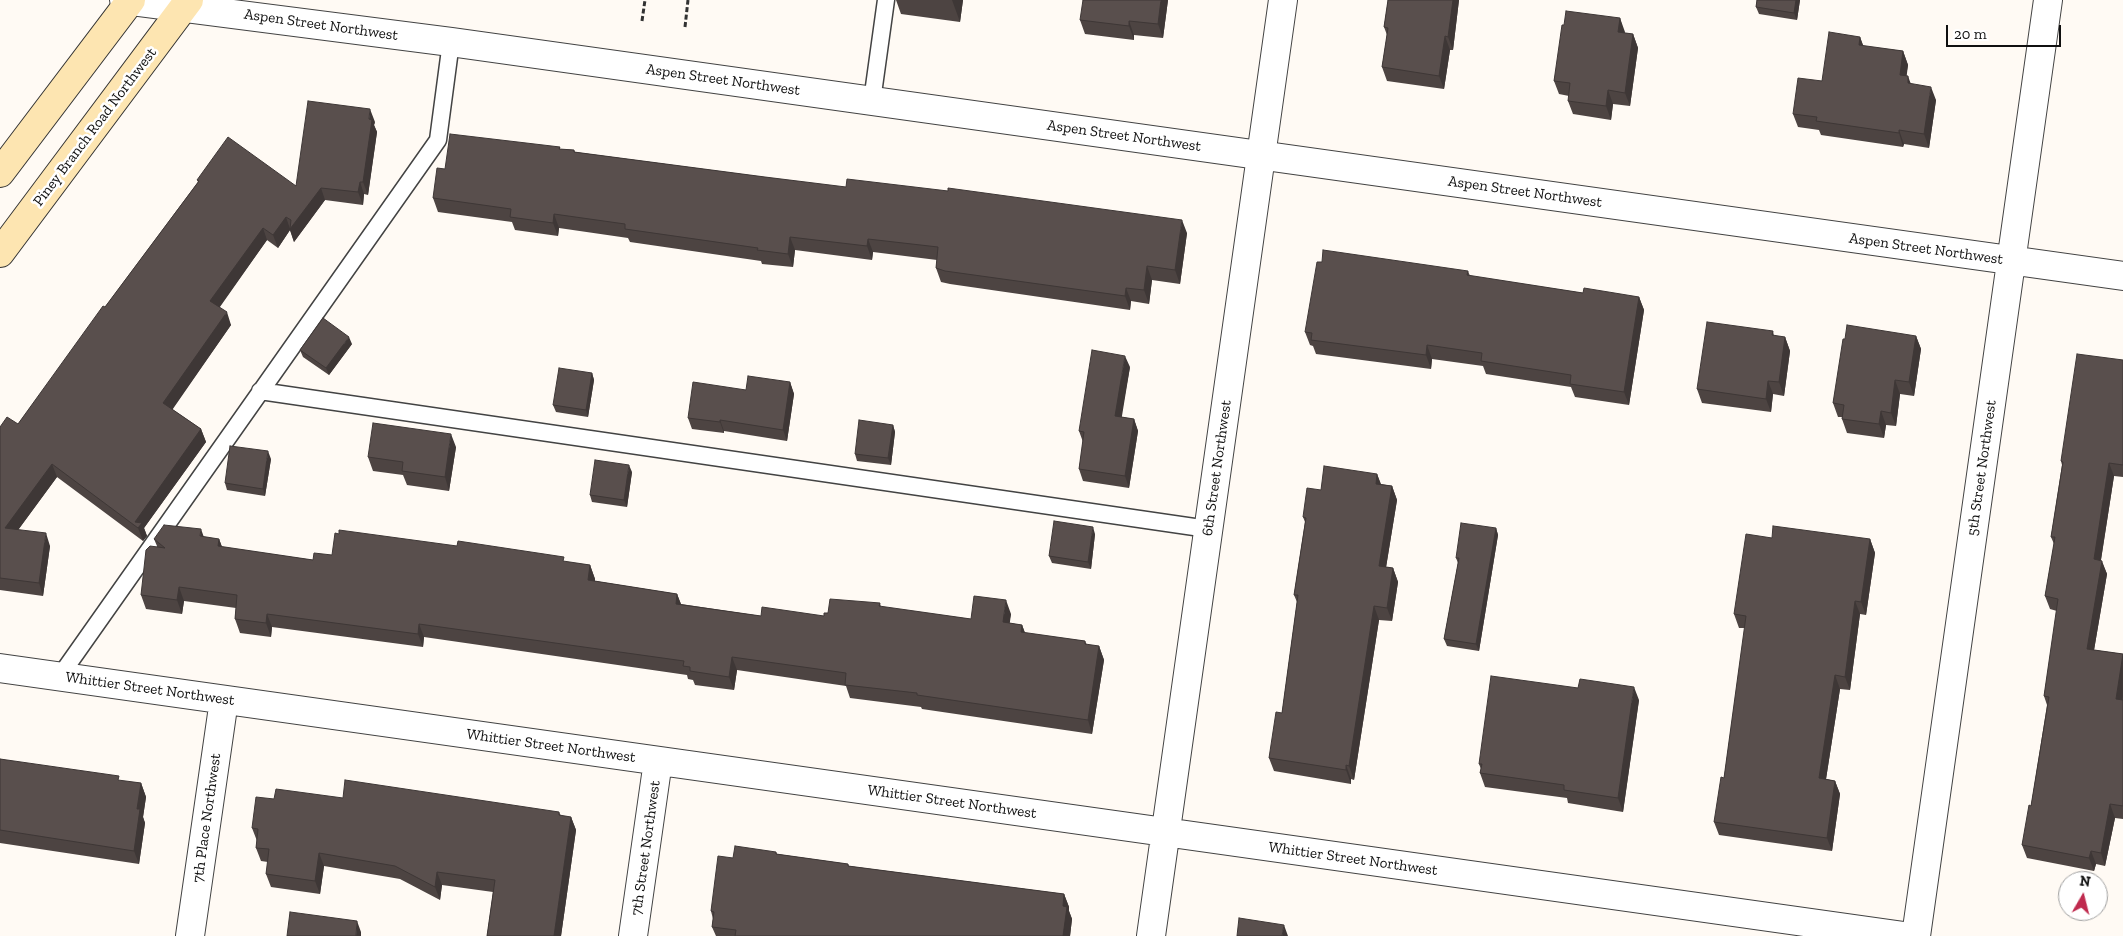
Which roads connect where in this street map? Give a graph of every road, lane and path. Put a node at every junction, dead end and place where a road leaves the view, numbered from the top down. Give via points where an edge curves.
1 (128, 0) edge
2 (645, 0) edge
3 (688, 0) edge
4 (886, 0) edge
5 (1283, 0) edge
6 (2048, 0) edge
7 (186, 4) edge
8 (642, 21) dead end
9 (685, 27) dead end
10 (451, 42) junction
11 (872, 101) junction
12 (1261, 155) junction
13 (0, 173) edge
14 (0, 253) edge
15 (2012, 262) junction
16 (2123, 276) edge
17 (260, 392) junction
18 (1208, 529) junction
19 (0, 668) edge
20 (60, 676) junction
21 (224, 700) junction
22 (658, 761) junction
23 (1166, 832) junction
24 (190, 936) edge
25 (633, 936) edge
26 (1151, 936) edge
27 (1904, 936) edge
28 (1916, 936) edge

1 - 7 street, Aspen Street Northwest
1 - 13 main road
2 - 8 path
3 - 9 path
4 - 11 lane
5 - 12 street, 6th Street Northwest
6 - 15 street, 5th Street Northwest
7 - 10 street, Aspen Street Northwest
7 - 14 main road, Piney Branch Road Northwest
10 - 11 street, Aspen Street Northwest
10 - 17 lane via 438,140
11 - 12 street, Aspen Street Northwest
12 - 15 street, Aspen Street Northwest
12 - 18 street, 6th Street Northwest
15 - 16 street, Aspen Street Northwest
15 - 28 street, 5th Street Northwest
17 - 18 lane
17 - 20 lane
18 - 23 street, 6th Street Northwest
19 - 20 street, Whittier Street Northwest
20 - 21 street, Whittier Street Northwest
21 - 22 street, Whittier Street Northwest
21 - 24 street, 7th Place Northwest
22 - 23 street, Whittier Street Northwest
22 - 25 street, 7th Street Northwest
23 - 26 street, 6th Street Northwest
23 - 27 street, Whittier Street Northwest

